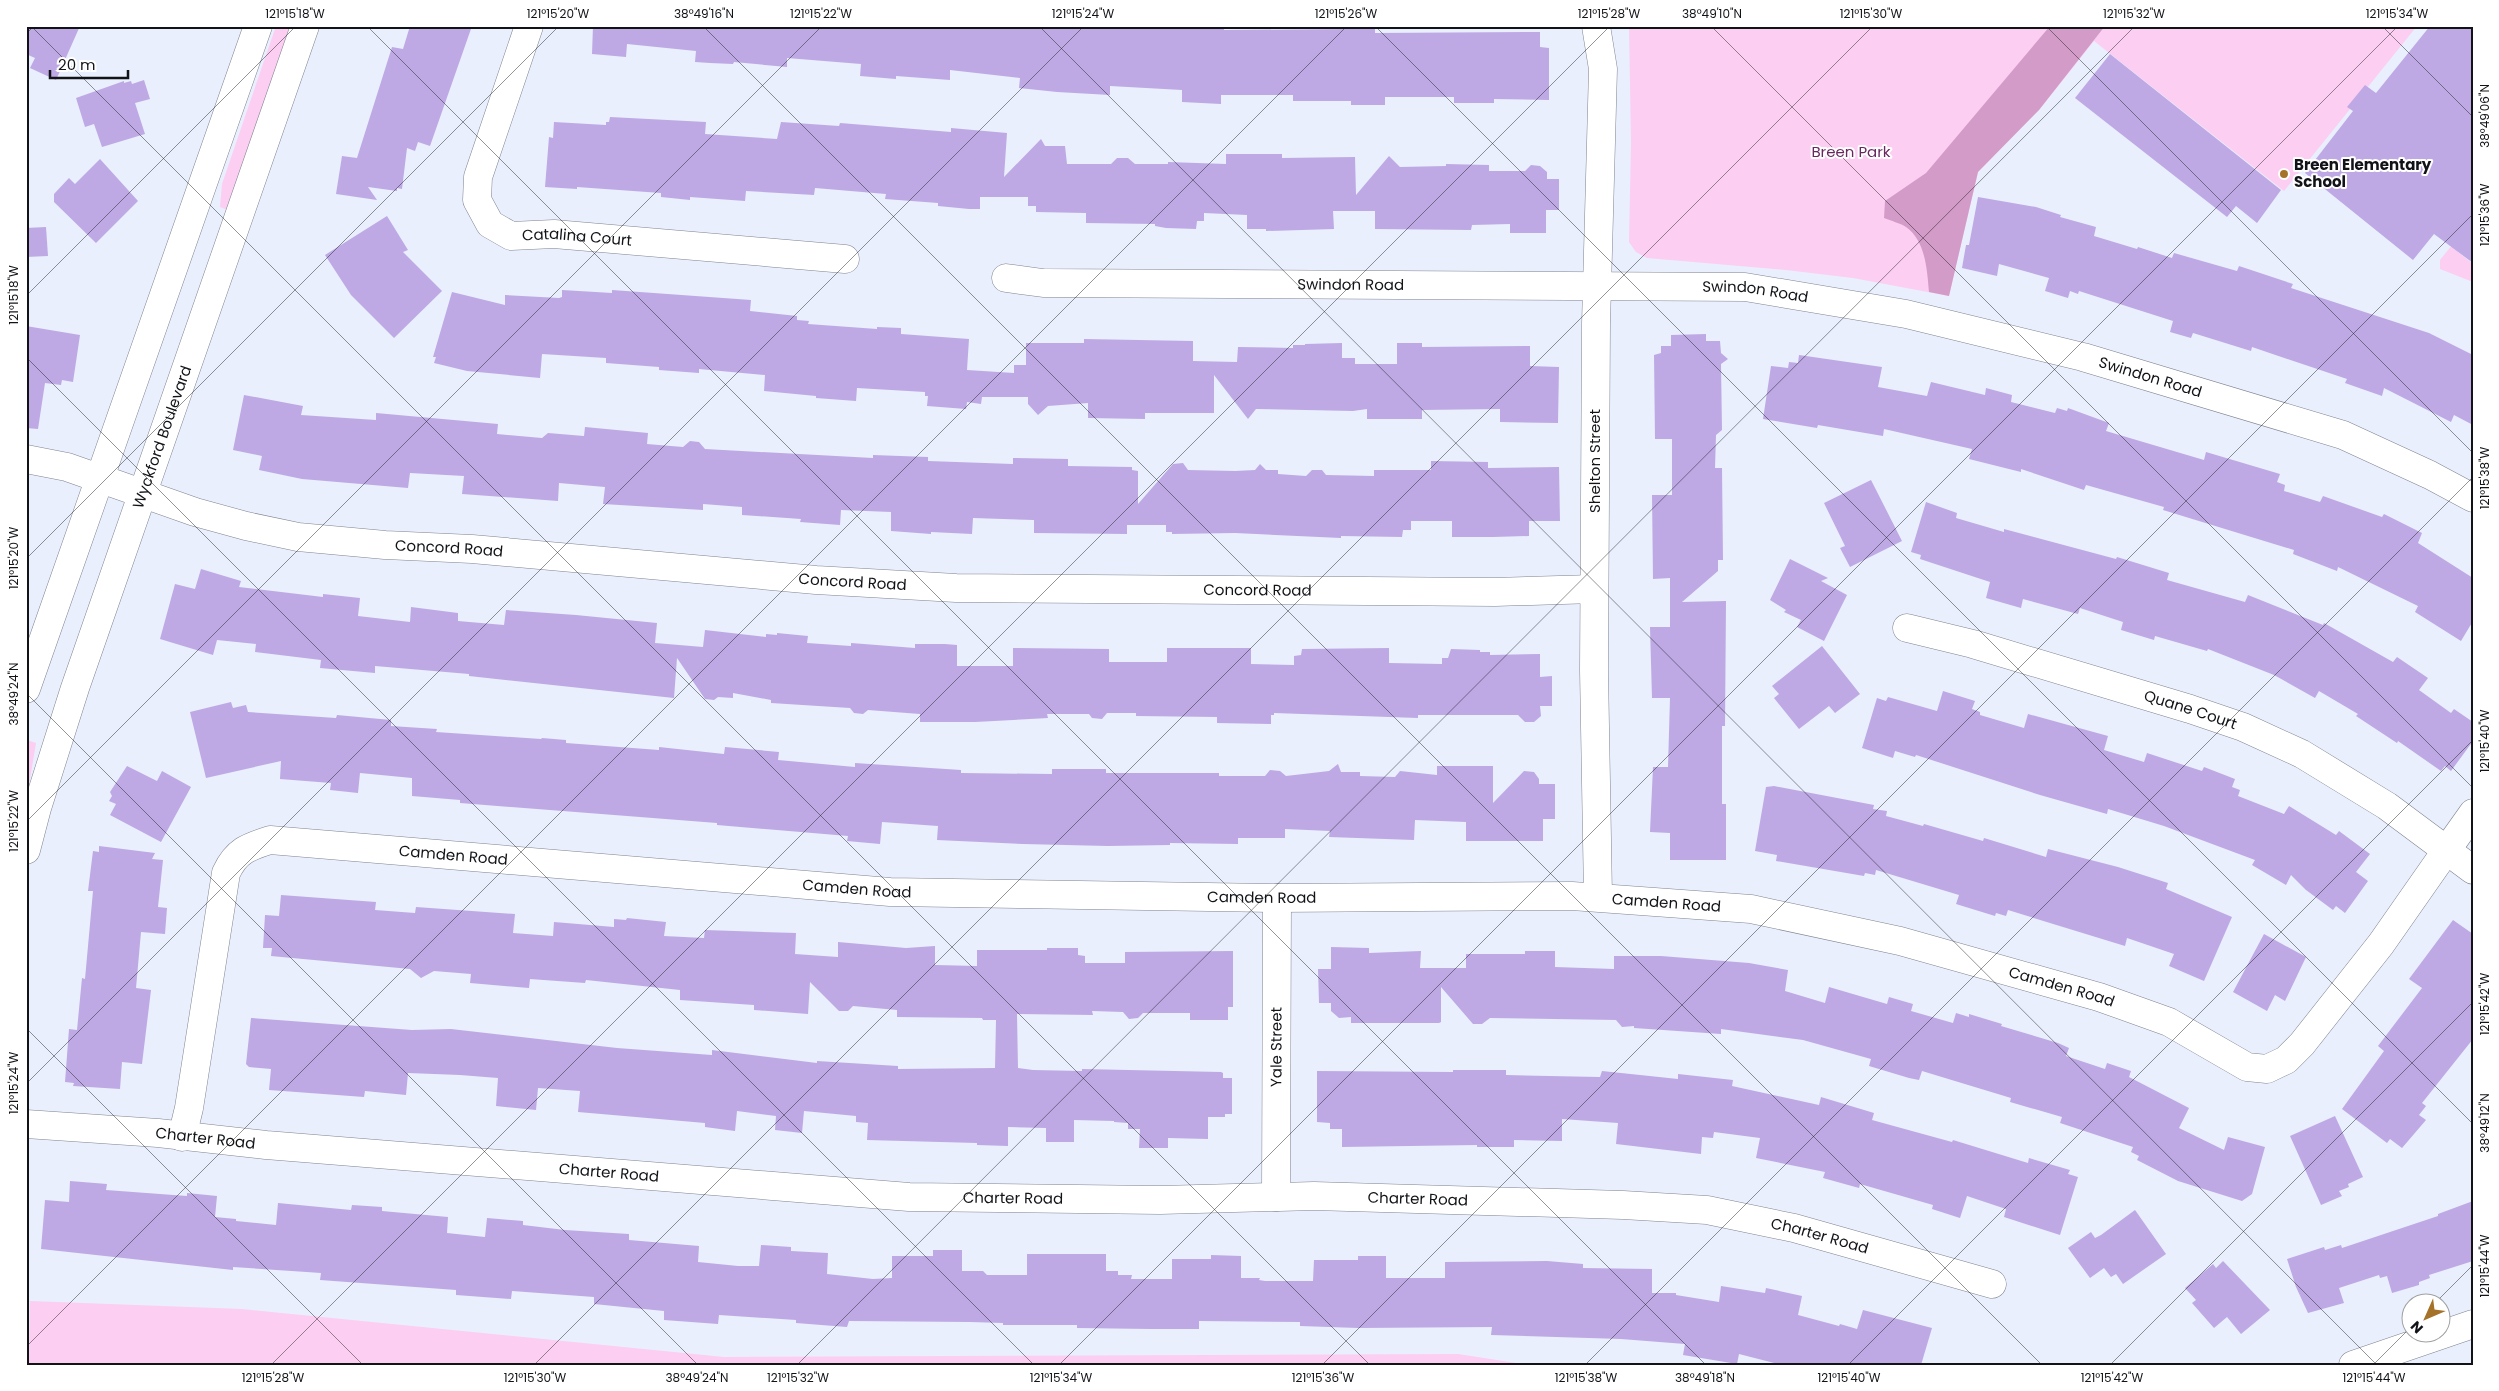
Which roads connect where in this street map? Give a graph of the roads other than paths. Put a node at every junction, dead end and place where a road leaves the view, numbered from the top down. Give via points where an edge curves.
1 (258, 26) edge
2 (305, 26) edge
3 (529, 26) edge
4 (1596, 26) edge
5 (845, 258) dead end
6 (1006, 278) dead end
7 (1596, 288) junction
8 (26, 459) edge
9 (120, 486) junction
10 (2473, 498) edge
11 (1594, 589) junction
12 (1907, 628) dead end
13 (26, 689) edge
14 (2473, 813) edge
15 (26, 850) edge
16 (2446, 851) junction
17 (2473, 870) edge
18 (1598, 896) junction
19 (1277, 898) junction
20 (26, 1124) edge
21 (182, 1137) junction
22 (1276, 1197) junction
23 (1992, 1284) dead end
24 (2473, 1324) edge
25 (2354, 1365) edge

1 - 9 street, Wyckford Boulevard
2 - 9 street, Wyckford Boulevard
3 - 5 street, Catalina Court via 478,177 477,200 490,224 511,236 564,235
4 - 7 street, Shelton Street via 1603,69
6 - 7 street, Swindon Road via 1043,283
7 - 10 street, Swindon Road via 1745,287 1906,314 2083,357 2343,435
7 - 11 street, Shelton Street
8 - 9 street, Concord Road via 66,467
9 - 11 street, Concord Road via 246,526 298,537 816,580 956,588 1485,592
9 - 13 street, Wyckford Boulevard
9 - 15 street, Wyckford Boulevard via 75,688
11 - 18 street, Shelton Street
12 - 16 street, Quane Court via 1974,644 2243,727 2302,754 2362,790
14 - 16 street, Camden Road
16 - 17 street, Quane Court
16 - 18 street, Camden Road via 2380,944 2302,1044 2286,1060 2267,1069 2247,1067 2169,1022 2108,1000 1900,941 1751,909
18 - 19 street, Camden Road
19 - 21 street, Camden Road via 890,892 270,840 250,846 233,859 226,873 190,1108
19 - 22 street, Yale Street
20 - 21 street, Charter Road
21 - 22 street, Charter Road via 910,1197 1160,1200
22 - 23 street, Charter Road via 1623,1204 1707,1210 1803,1230
24 - 25 street

